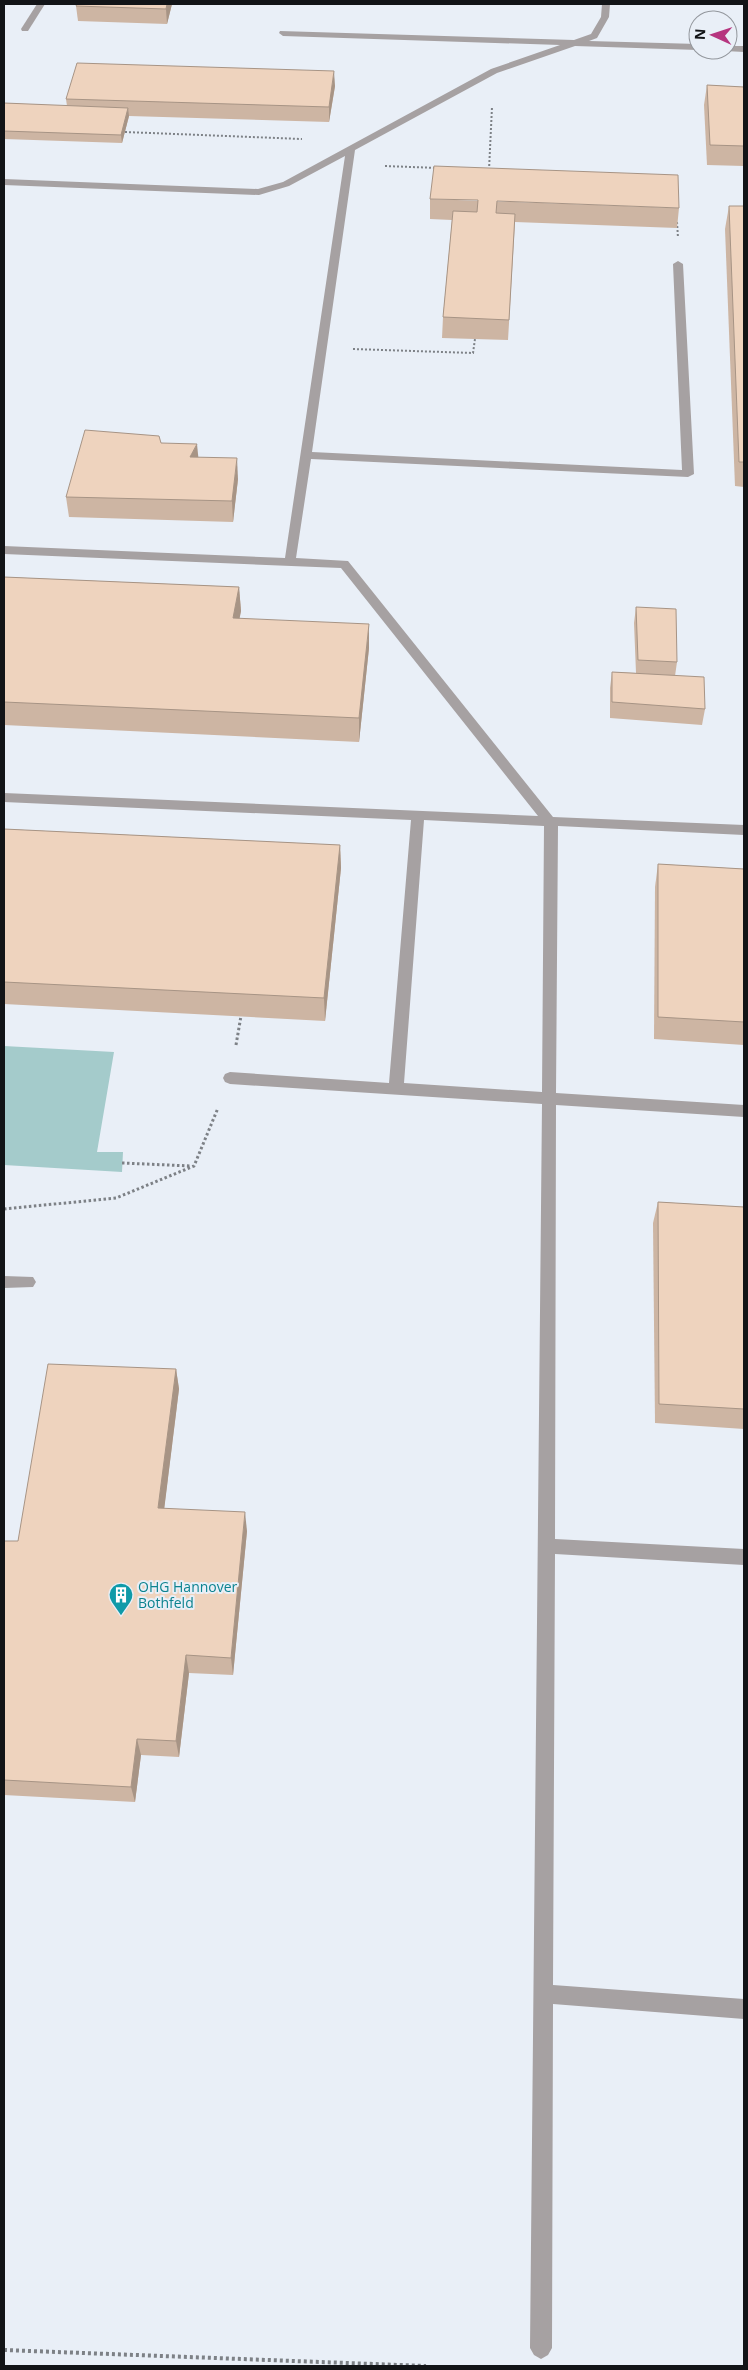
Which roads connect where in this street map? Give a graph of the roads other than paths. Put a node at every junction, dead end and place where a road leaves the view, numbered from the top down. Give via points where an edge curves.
1 (41, 4) edge
2 (606, 4) edge
3 (25, 29) dead end
4 (283, 33) dead end
5 (575, 43) junction
6 (688, 47) edge
7 (352, 148) junction
8 (4, 182) edge
9 (678, 264) road end
10 (305, 454) junction
11 (4, 550) edge
12 (290, 561) junction
13 (4, 797) edge
14 (418, 816) junction
15 (551, 823) junction
16 (744, 830) edge
17 (230, 1078) road end
18 (396, 1089) junction
19 (549, 1100) junction
20 (744, 1111) edge
21 (4, 1282) edge
22 (28, 1282) dead end
23 (546, 1546) junction
24 (744, 1557) edge
25 (543, 1994) junction
26 (744, 2009) edge
27 (541, 2348) dead end

1 - 3 street
2 - 5 street via 605,17 594,36
4 - 5 street
5 - 6 street
5 - 7 street via 494,71
7 - 8 street via 286,184 259,192
7 - 10 street
9 - 10 street via 688,474
10 - 12 street
11 - 12 street
12 - 15 street via 344,564
13 - 14 street
14 - 15 street
14 - 18 street
15 - 16 street
15 - 19 street
17 - 18 street
18 - 19 street
19 - 20 street
19 - 23 street
21 - 22 street
23 - 24 street
23 - 25 street
25 - 26 street
25 - 27 street

